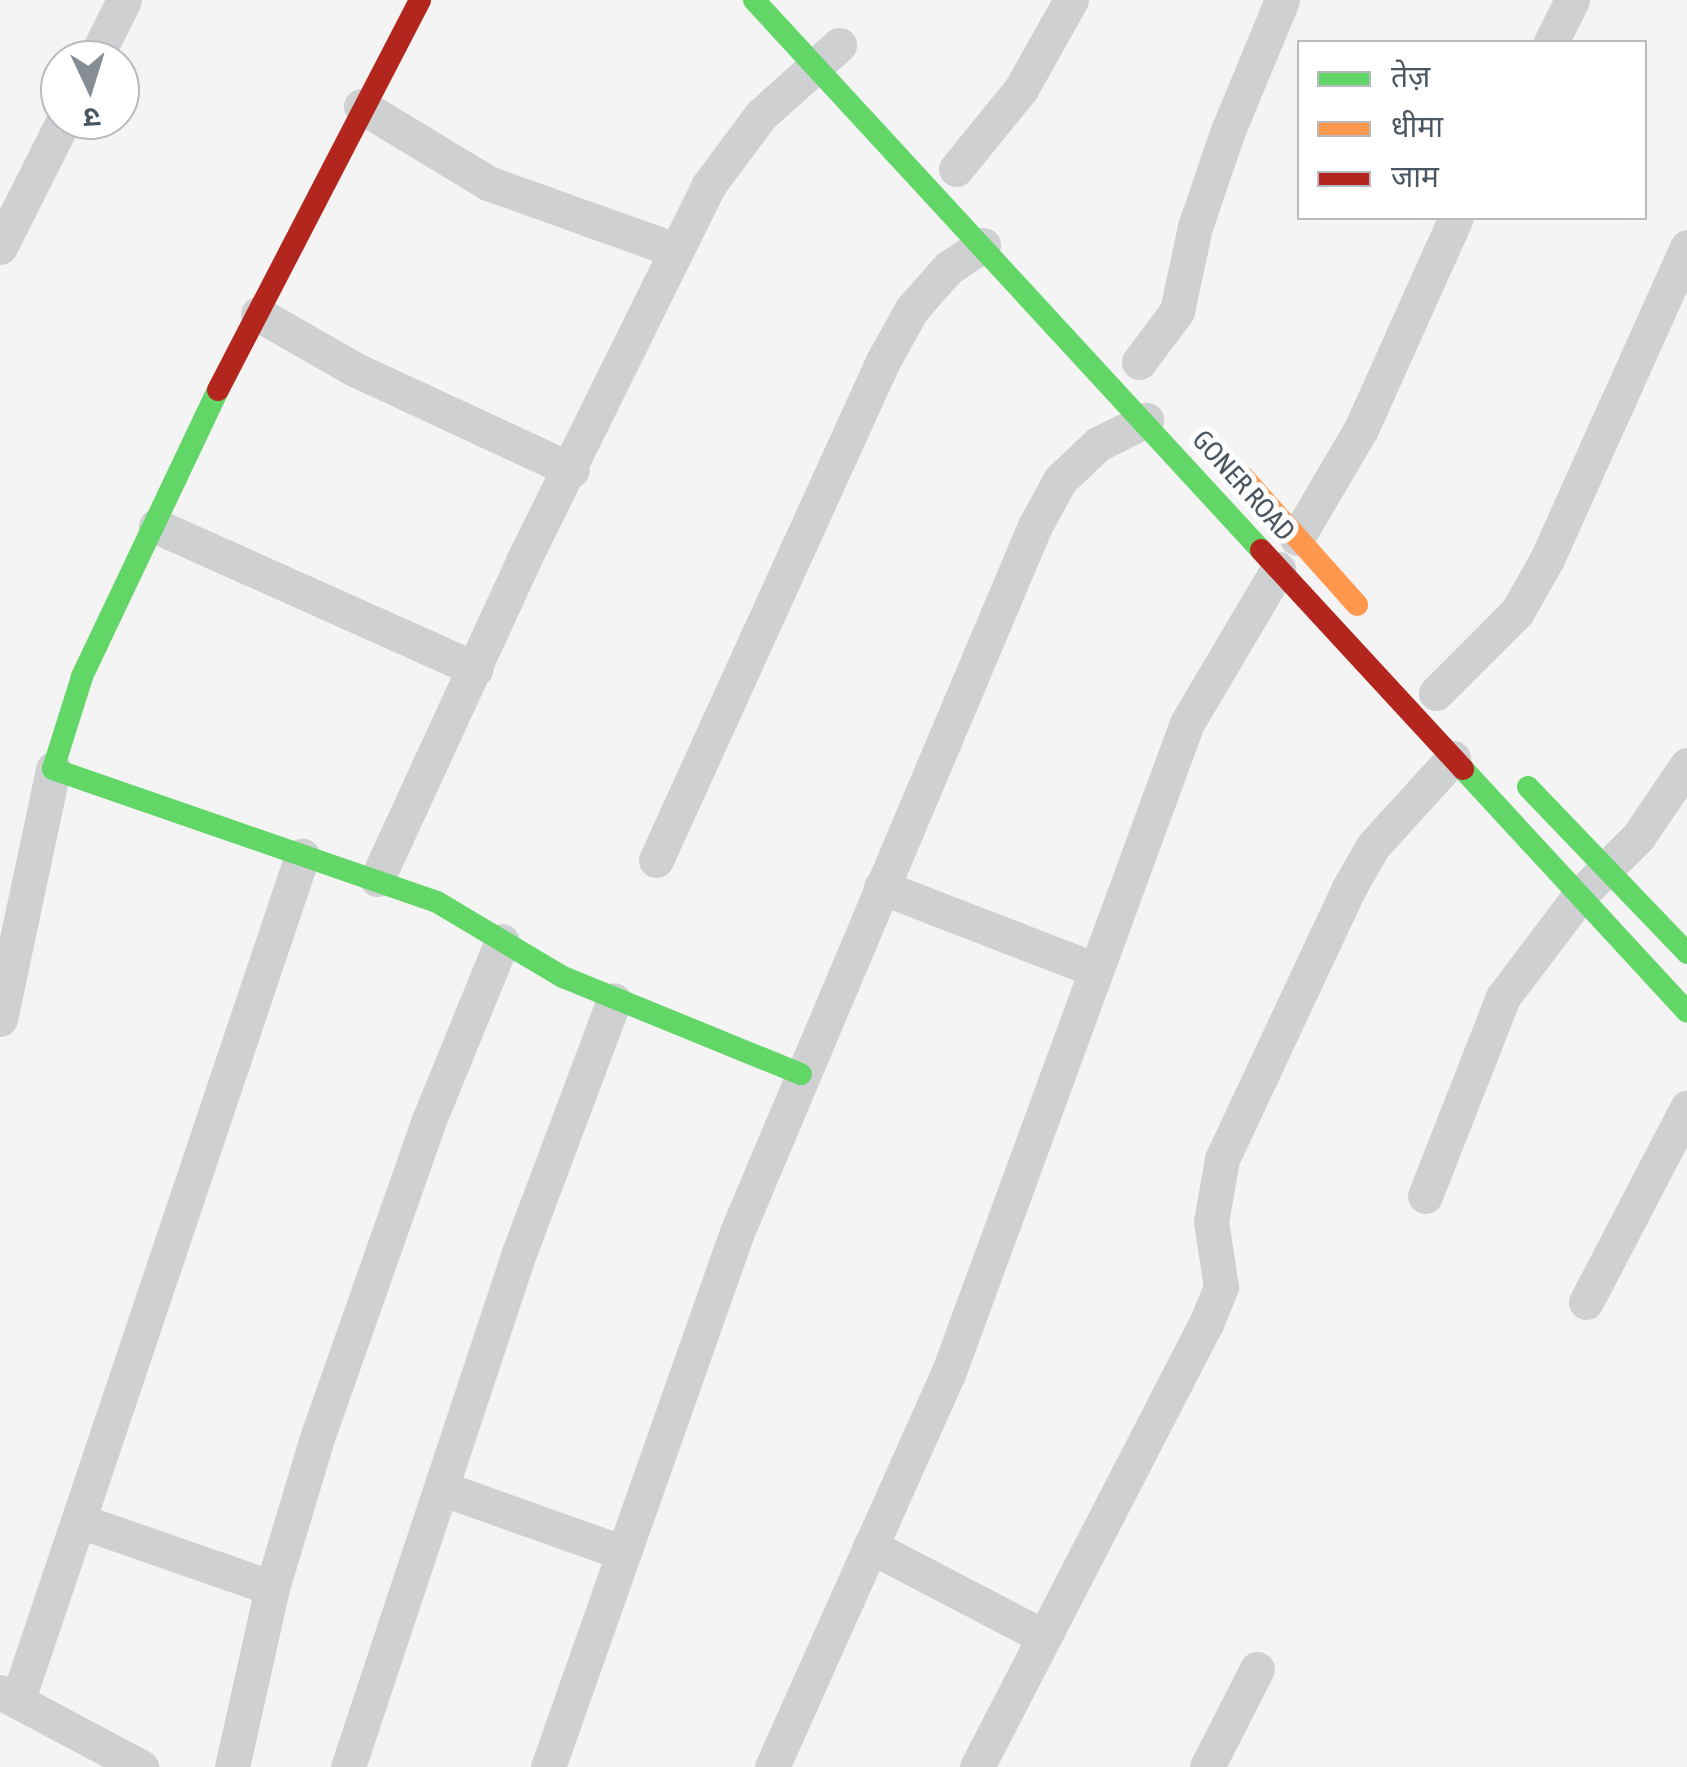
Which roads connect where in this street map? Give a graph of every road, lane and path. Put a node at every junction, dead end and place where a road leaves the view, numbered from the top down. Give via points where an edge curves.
1 (124, 0) edge
2 (420, 0) edge
3 (754, 0) edge
4 (1071, 0) edge
5 (1282, 0) edge
6 (1572, 0) edge
7 (104, 40) edge
8 (1552, 40) edge
9 (831, 47) junction
10 (361, 106) junction
11 (54, 140) edge
12 (956, 169) dead end
13 (1455, 220) edge
14 (983, 245) junction
15 (0, 247) edge
16 (1687, 247) edge
17 (675, 250) junction
18 (258, 314) junction
19 (1139, 362) dead end
20 (1146, 420) junction
21 (1231, 464) dead end
22 (572, 470) junction
23 (156, 526) junction
24 (1297, 538) junction
25 (1278, 569) junction
26 (1373, 622) dead end
27 (476, 669) junction
28 (1437, 693) dead end
29 (1453, 758) junction
30 (1687, 765) edge
31 (52, 768) junction
32 (1516, 775) dead end
33 (302, 856) junction
34 (656, 860) dead end
35 (1608, 870) junction
36 (376, 880) junction
37 (880, 887) junction
38 (1582, 894) junction
39 (502, 941) junction
40 (1687, 953) edge
41 (1093, 969) junction
42 (614, 1000) junction
43 (1687, 1012) edge
44 (0, 1019) edge
45 (801, 1074) junction
46 (1687, 1108) edge
47 (1425, 1196) dead end
48 (1586, 1302) dead end
49 (442, 1488) junction
50 (80, 1520) junction
51 (870, 1546) junction
52 (624, 1553) junction
53 (272, 1588) junction
54 (1044, 1636) junction
55 (1258, 1669) dead end
56 (9, 1696) edge
57 (141, 1767) edge
58 (232, 1767) edge
59 (348, 1767) edge
60 (548, 1767) edge
61 (772, 1767) edge
62 (977, 1767) edge
63 (1206, 1767) edge

1 - 7 street
2 - 10 street
3 - 9 street, GONER ROAD
4 - 12 street via 1021,89
5 - 19 street via 1220,152 1177,311
6 - 8 street
9 - 14 street, GONER ROAD
9 - 17 street via 761,115 708,186
10 - 17 street via 488,183
10 - 18 street
11 - 15 street
13 - 24 street via 1361,429
14 - 20 street, GONER ROAD
14 - 34 street via 948,268 912,309 883,361
16 - 28 street via 1525,599 1490,644
17 - 22 street
18 - 22 street via 354,369
18 - 23 street
20 - 25 street, GONER ROAD
20 - 37 street via 1098,444 1060,480
21 - 24 street, GONER ROAD
22 - 27 street
23 - 27 street
23 - 31 street via 82,677
24 - 25 street
24 - 26 street, GONER ROAD
25 - 29 street, GONER ROAD
25 - 41 street via 1187,723
27 - 36 street
29 - 38 street, GONER ROAD
29 - 54 street via 1372,846 1230,1141 1212,1192 1221,1287
30 - 35 street
31 - 33 street
31 - 44 street
32 - 35 street
33 - 36 street
33 - 50 street
35 - 38 street
35 - 40 street
36 - 39 street via 438,902
37 - 41 street
37 - 45 street
38 - 43 street, GONER ROAD
38 - 47 street via 1504,997
39 - 42 street
39 - 53 street via 429,1120
41 - 51 street via 948,1374
42 - 45 street
42 - 49 street via 519,1253
45 - 52 street via 692,1353
46 - 48 street
49 - 52 street
49 - 59 street
50 - 53 street
50 - 56 street
51 - 54 street
51 - 61 street
52 - 60 street
53 - 58 street
54 - 62 street
55 - 63 street
56 - 57 street

